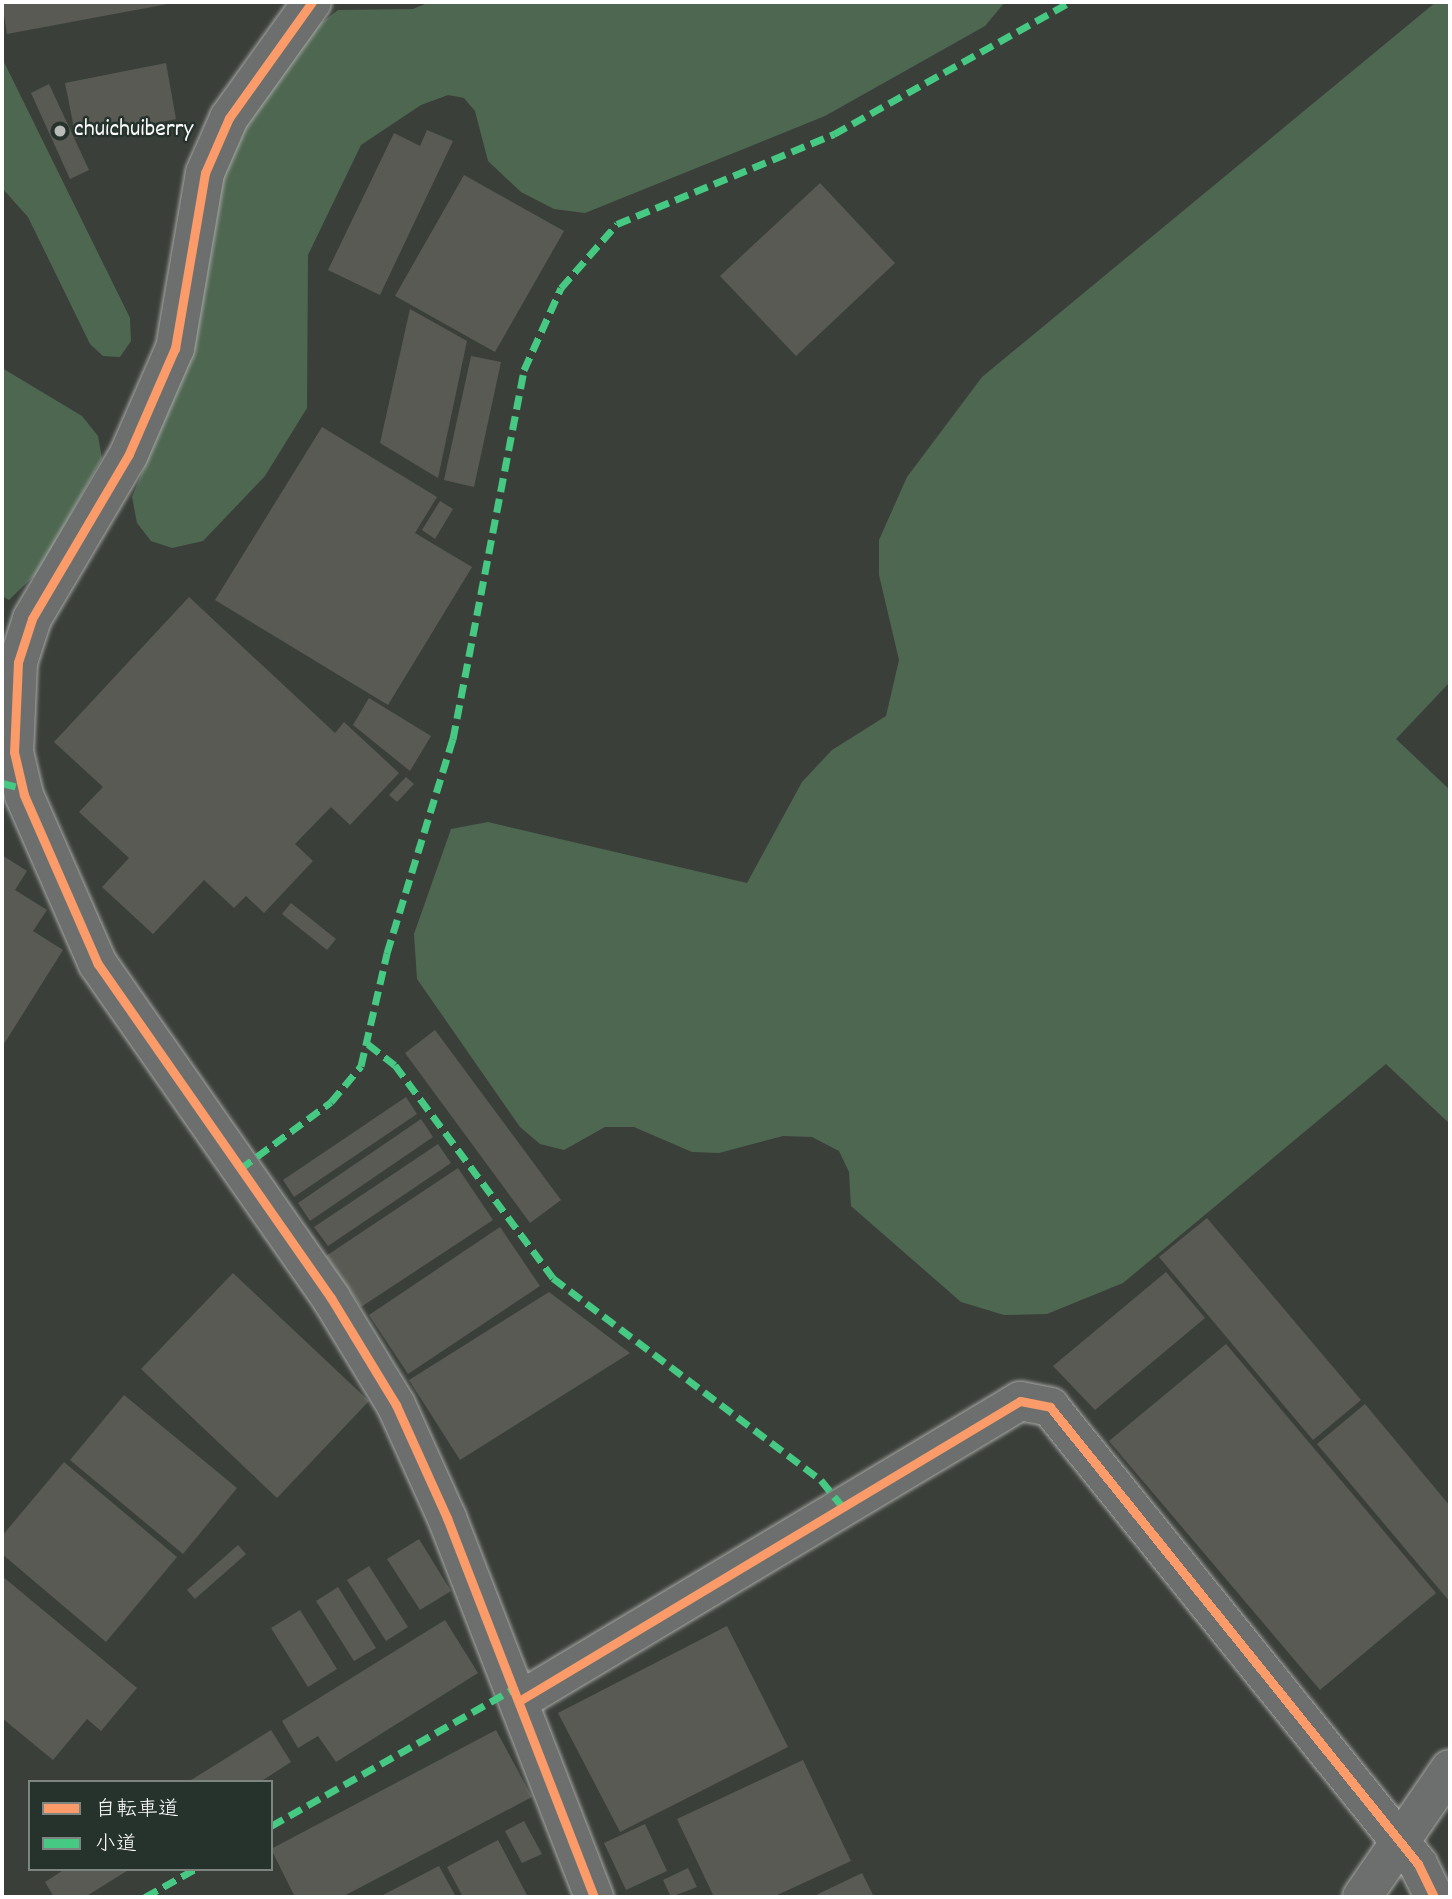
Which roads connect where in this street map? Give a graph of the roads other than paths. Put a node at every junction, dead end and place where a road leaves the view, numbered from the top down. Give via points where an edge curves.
1 (312, 2) edge
2 (519, 1702) junction
3 (1450, 1769) edge
4 (1401, 1844) junction
5 (594, 1897) edge
6 (1362, 1897) edge
7 (1434, 1897) edge

1 - 2 street via 229,118 205,173 175,348 129,454 32,619 18,662 14,752 24,795 98,964 331,1298 396,1405
2 - 4 street via 1020,1401 1050,1407
2 - 5 street
3 - 4 street
4 - 6 street
4 - 7 street

